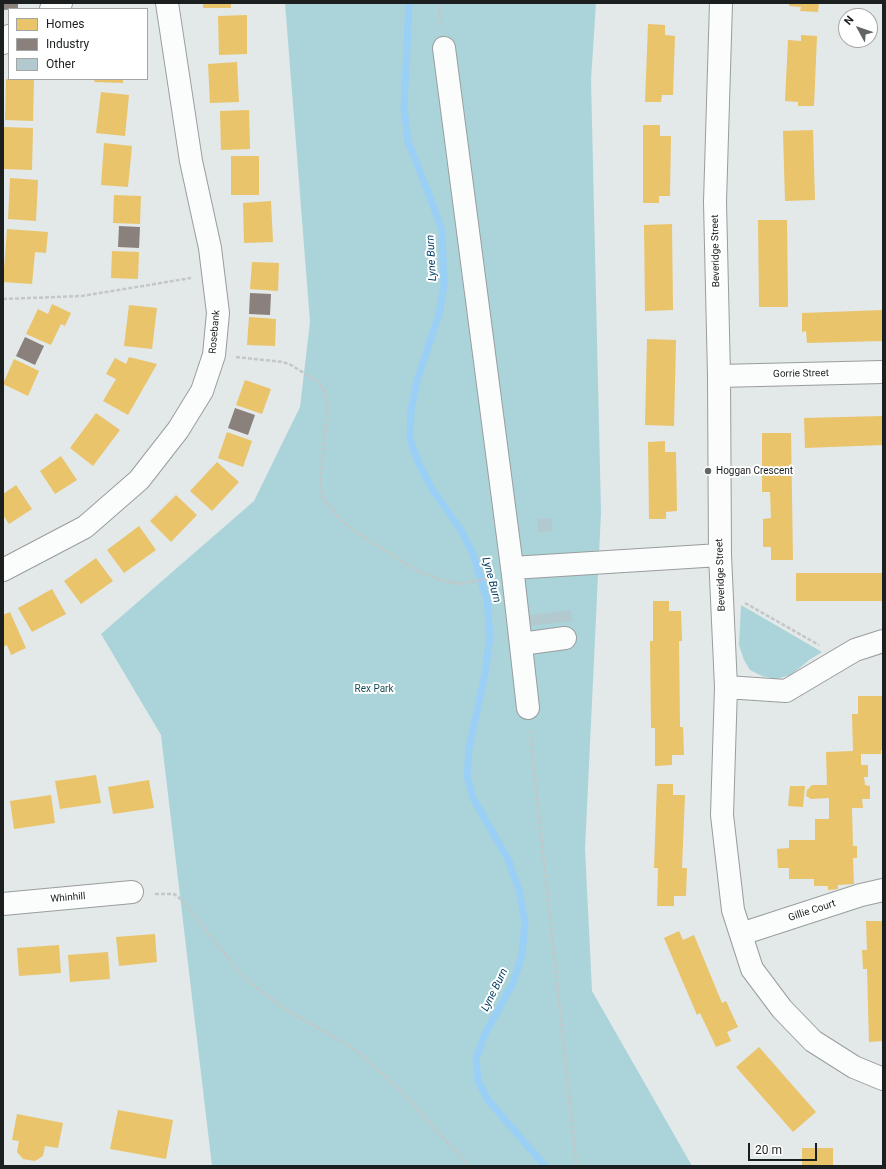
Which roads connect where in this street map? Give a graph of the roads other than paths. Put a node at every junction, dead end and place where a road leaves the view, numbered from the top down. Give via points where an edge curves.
1 (62, 3) edge
2 (167, 3) edge
3 (720, 3) edge
4 (53, 8) edge
5 (444, 48) dead end
6 (883, 372) edge
7 (719, 376) junction
8 (720, 555) junction
9 (512, 568) junction
10 (3, 570) edge
11 (565, 638) dead end
12 (883, 641) edge
13 (520, 644) junction
14 (726, 687) junction
15 (528, 708) road end
16 (883, 890) edge
17 (132, 892) road end
18 (3, 904) edge
19 (741, 934) junction
20 (883, 1078) edge

1 - 4 street
2 - 10 street, Rosebank via 191,161 210,248 218,313 214,355 202,391 178,430 139,480 85,527
3 - 7 street, Beveridge Street via 715,202
5 - 9 street
6 - 7 street, Gorrie Street
7 - 8 street, Beveridge Street
8 - 9 street
8 - 14 street, Beveridge Street
9 - 13 street
11 - 13 street
12 - 14 street via 855,650 786,691
13 - 15 street
14 - 19 street, Beveridge Street via 722,815 733,910
16 - 19 street, Gillie Court
17 - 18 street, Whinhill
19 - 20 street, Beveridge Street via 752,969 782,1009 813,1040 854,1067

